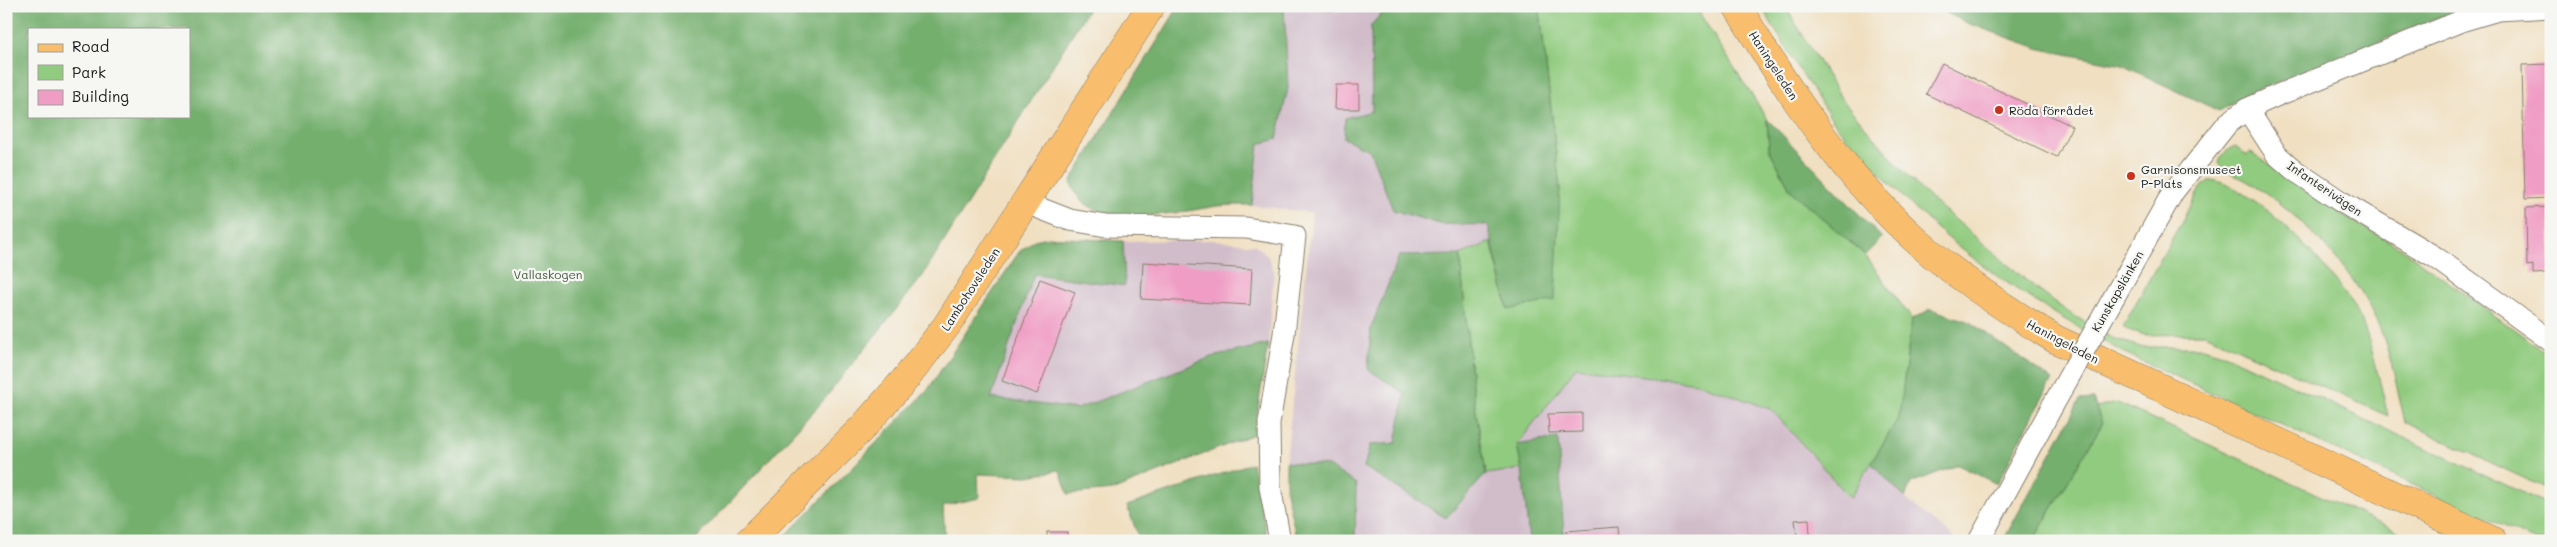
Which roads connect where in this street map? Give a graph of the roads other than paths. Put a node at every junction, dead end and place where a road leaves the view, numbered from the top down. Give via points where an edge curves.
1 (1151, 6) edge
2 (1737, 6) edge
3 (2539, 6) edge
4 (2551, 6) edge
5 (2248, 109) junction
6 (1026, 203) junction
7 (2551, 341) edge
8 (749, 541) edge
9 (1280, 541) edge
10 (1979, 541) edge
11 (2493, 541) edge

1 - 6 main road, Lambohovsleden
2 - 11 main road, Haningeleden via 1773,66 1857,180 1918,242 2000,306 2055,339
3 - 4 street
3 - 5 street via 2498,10 2461,21
5 - 7 street, Infanterivägen via 2277,155 2294,170 2435,257
5 - 10 street, Kunskapslänken, bridge via 2227,124 2173,192
6 - 8 main road, Lambohovsleden via 947,325 907,377 865,425
6 - 9 street via 1070,220 1106,226 1246,228 1296,236 1269,423 1270,487

